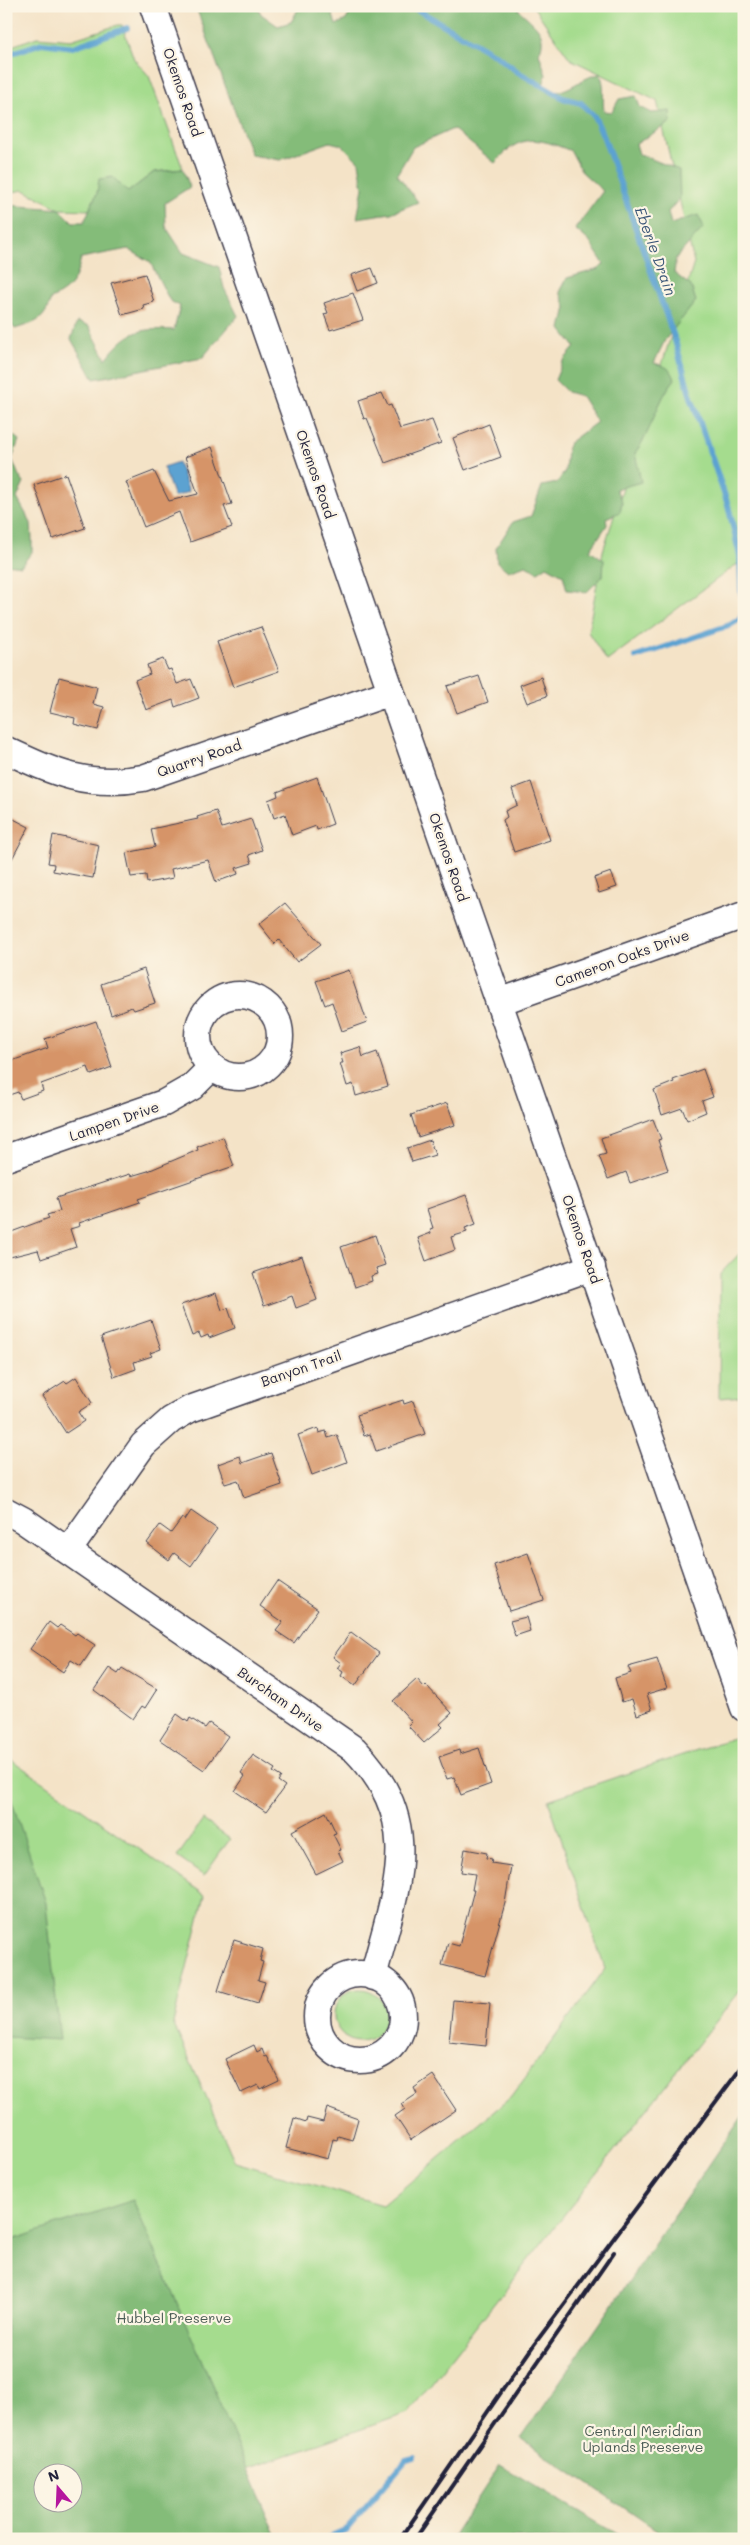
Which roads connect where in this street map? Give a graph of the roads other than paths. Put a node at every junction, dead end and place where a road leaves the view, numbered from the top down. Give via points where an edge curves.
1 (153, 6) edge
2 (391, 692) junction
3 (6, 750) edge
4 (744, 915) edge
5 (499, 1002) junction
6 (212, 1067) dead end
7 (6, 1158) edge
8 (592, 1267) junction
9 (6, 1511) edge
10 (68, 1551) junction
11 (744, 1708) edge
12 (373, 1977) dead end

1 - 2 street, Okemos Road
2 - 3 street, Quarry Road via 143,778 125,781 89,781 68,777
2 - 5 street, Okemos Road
4 - 5 street, Cameron Oaks Drive
5 - 8 street, Okemos Road
6 - 7 street, Lampen Drive via 192,1087 164,1104
8 - 10 street, Banyon Trail via 190,1409 171,1420 143,1445
8 - 11 street, Okemos Road
9 - 10 street, Burcham Drive
10 - 12 street, Burcham Drive via 355,1750 380,1779 396,1814 401,1853

